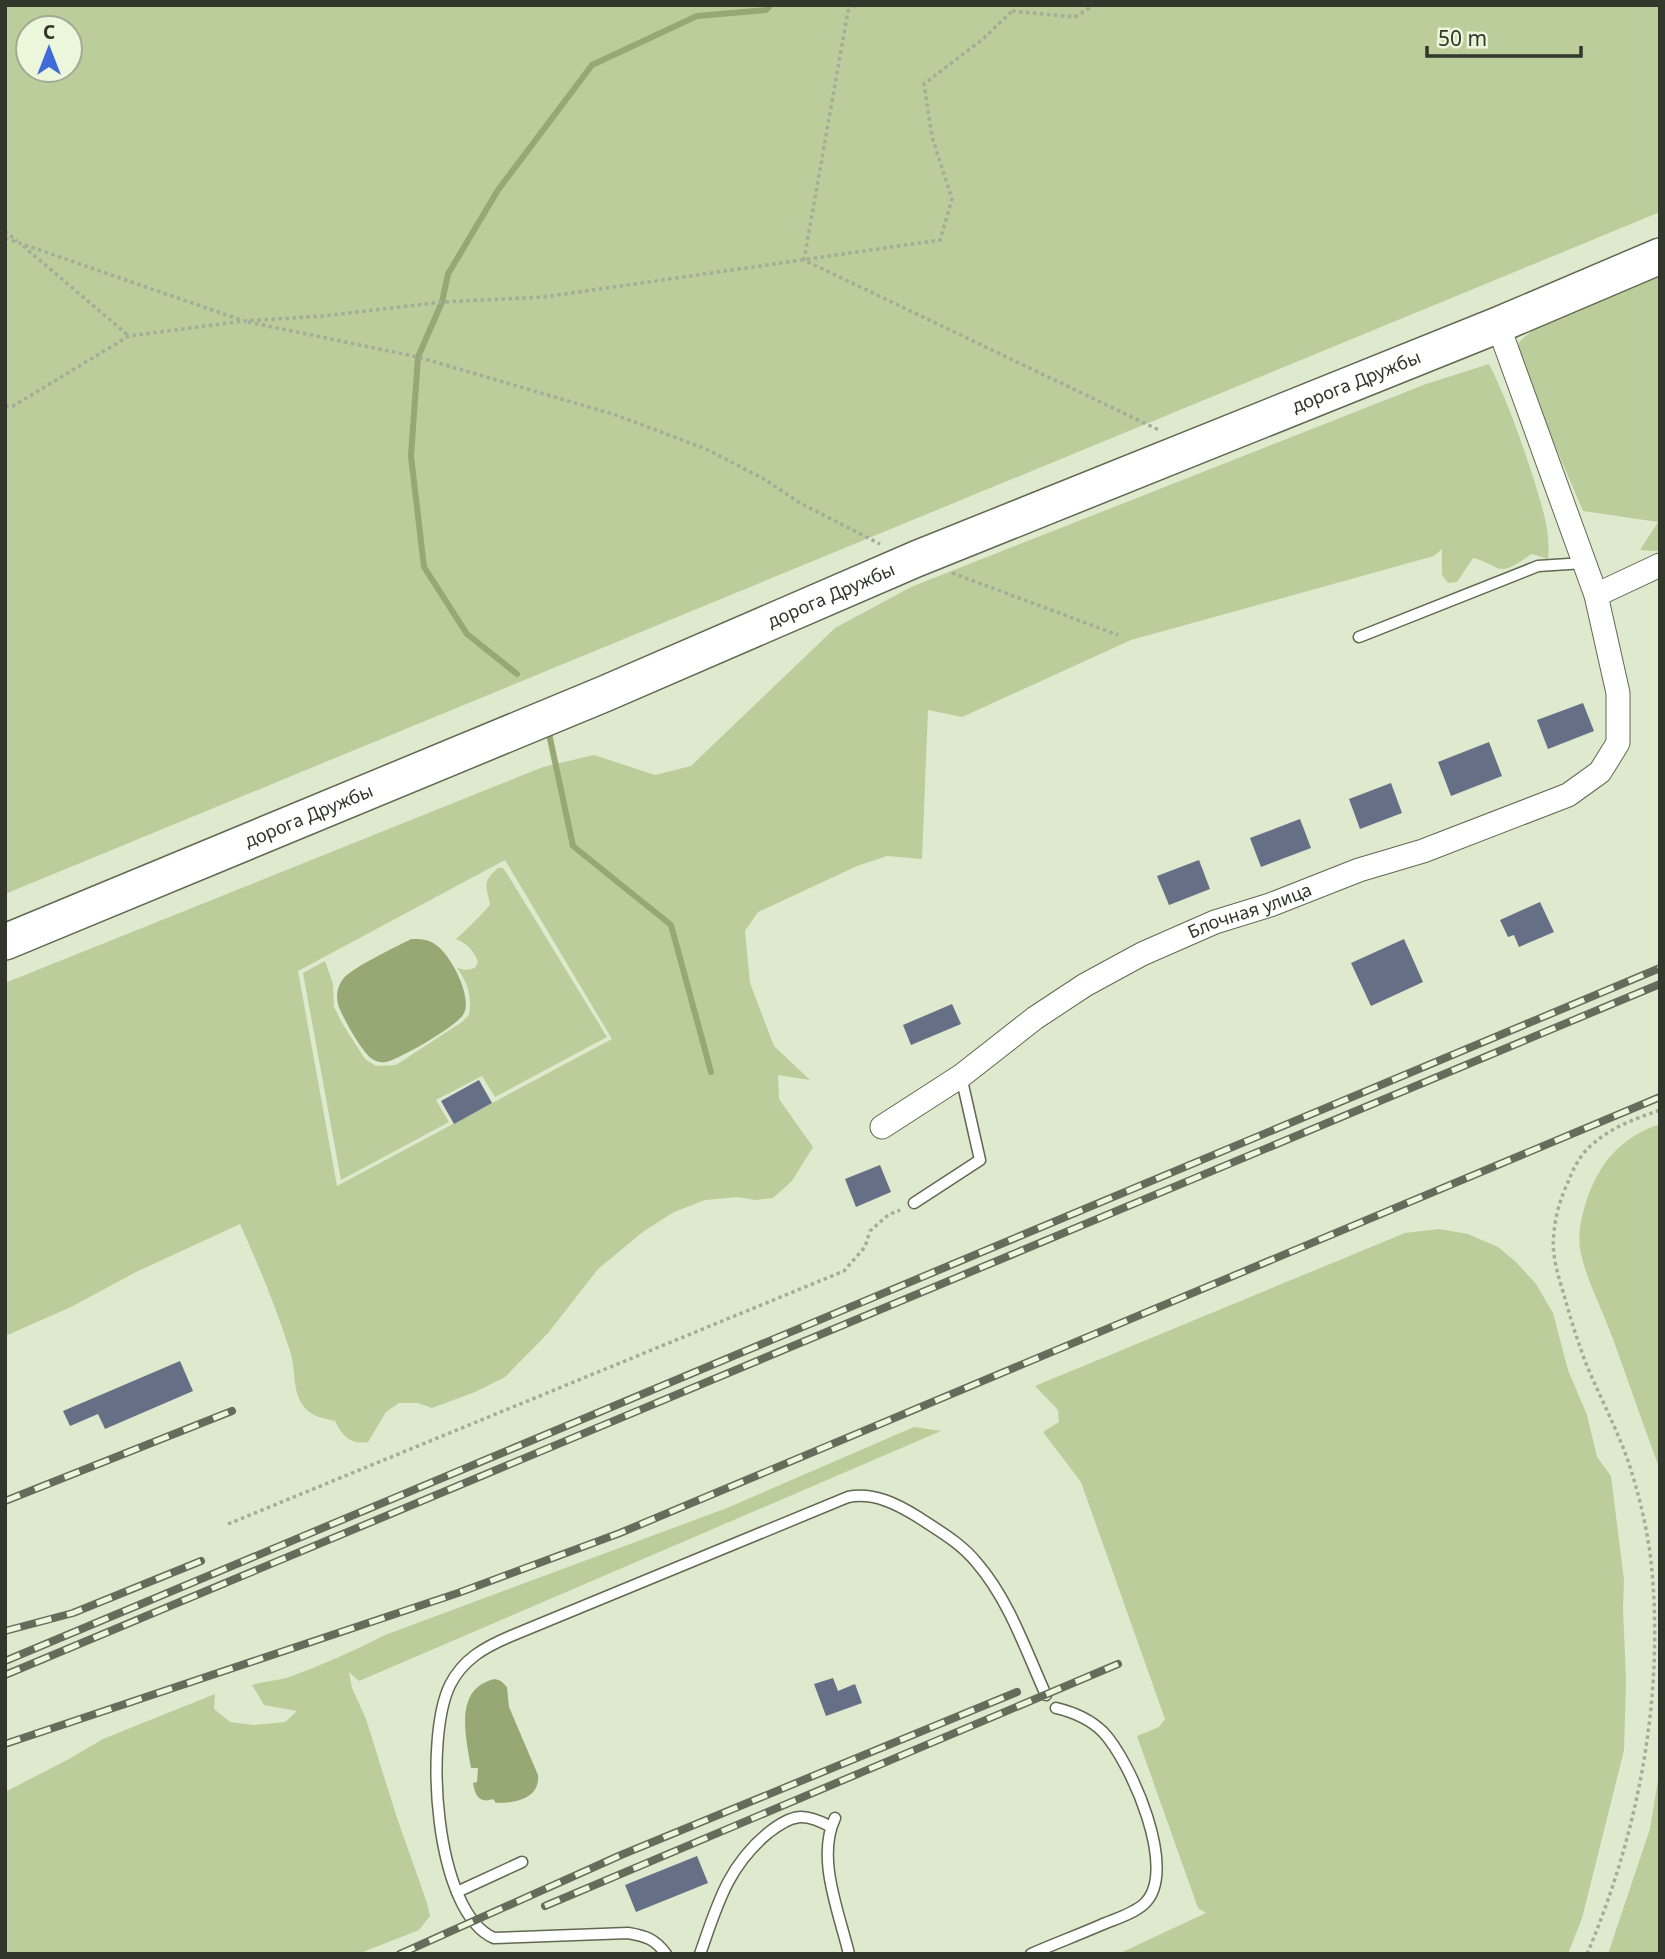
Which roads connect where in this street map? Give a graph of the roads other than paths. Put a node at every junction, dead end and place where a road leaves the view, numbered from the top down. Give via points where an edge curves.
1 (1660, 256) edge
2 (1498, 325) junction
3 (1584, 563) junction
4 (1660, 565) edge
5 (1596, 595) junction
6 (1359, 637) dead end
7 (5, 942) edge
8 (961, 1076) junction
9 (881, 1127) dead end
10 (914, 1203) road end
11 (1046, 1695) dead end
12 (1056, 1708) dead end
13 (522, 1862) dead end
14 (457, 1892) junction
15 (666, 1954) edge
16 (700, 1954) edge
17 (849, 1954) edge
18 (1031, 1954) edge

1 - 2 main road, дорога Дружбы
2 - 3 street
2 - 7 main road, дорога Дружбы via 916,559 604,694
3 - 5 street
3 - 6 lane via 1538,566
4 - 5 street
5 - 8 street, Блочная улица via 1618,693 1619,727 1618,743 1600,772 1568,795 1215,922 1142,954 1035,1018
8 - 9 street, Блочная улица
8 - 10 lane via 980,1160
11 - 14 lane via 996,1589 973,1558 910,1512 875,1496 848,1497 511,1636 466,1663 450,1685 442,1708 437,1747 443,1844
12 - 18 lane via 1095,1726 1115,1748 1151,1827 1158,1869 1156,1885 1145,1903
13 - 14 lane
14 - 15 lane via 478,1929 494,1938 628,1933 649,1937
16 - 17 lane via 738,1863 781,1823 798,1816 833,1823 826,1859

